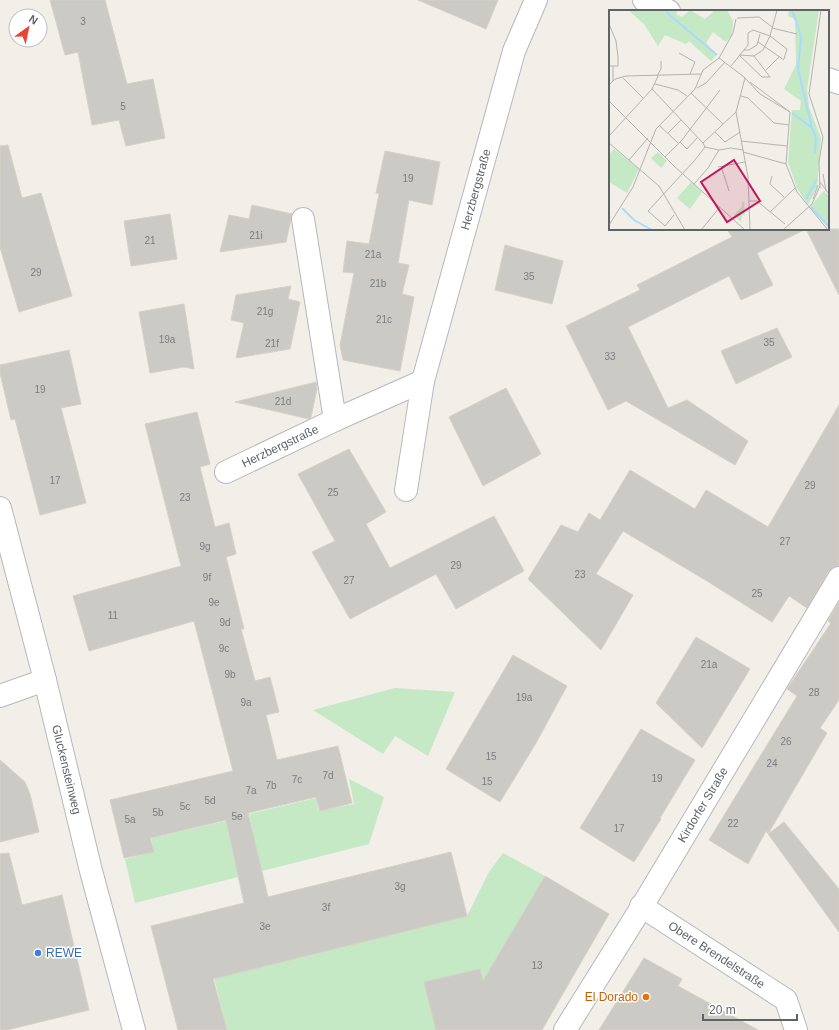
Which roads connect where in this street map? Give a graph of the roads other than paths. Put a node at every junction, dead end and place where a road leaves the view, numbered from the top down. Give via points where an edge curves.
1 (536, 0) edge
2 (644, 0) edge
3 (667, 10) edge
4 (829, 79) edge
5 (839, 83) edge
6 (303, 219) dead end
7 (423, 381) junction
8 (335, 420) junction
9 (226, 472) dead end
10 (406, 490) dead end
11 (0, 508) edge
12 (839, 578) edge
13 (45, 680) junction
14 (0, 696) edge
15 (641, 906) junction
16 (134, 1030) edge
17 (565, 1030) edge
18 (796, 1030) edge

1 - 7 street, Herzbergstraße via 514,51
2 - 3 street
4 - 5 street
6 - 8 street
7 - 8 street, Herzbergstraße
7 - 10 street, Herzbergstraße
8 - 9 street, Herzbergstraße
11 - 13 street, Gluckensteinweg
12 - 15 street, Kirdorfer Straße
13 - 14 street
13 - 16 street, Gluckensteinweg via 91,871
15 - 17 street, Kirdorfer Straße
15 - 18 street, Obere Brendelstraße via 786,1000

